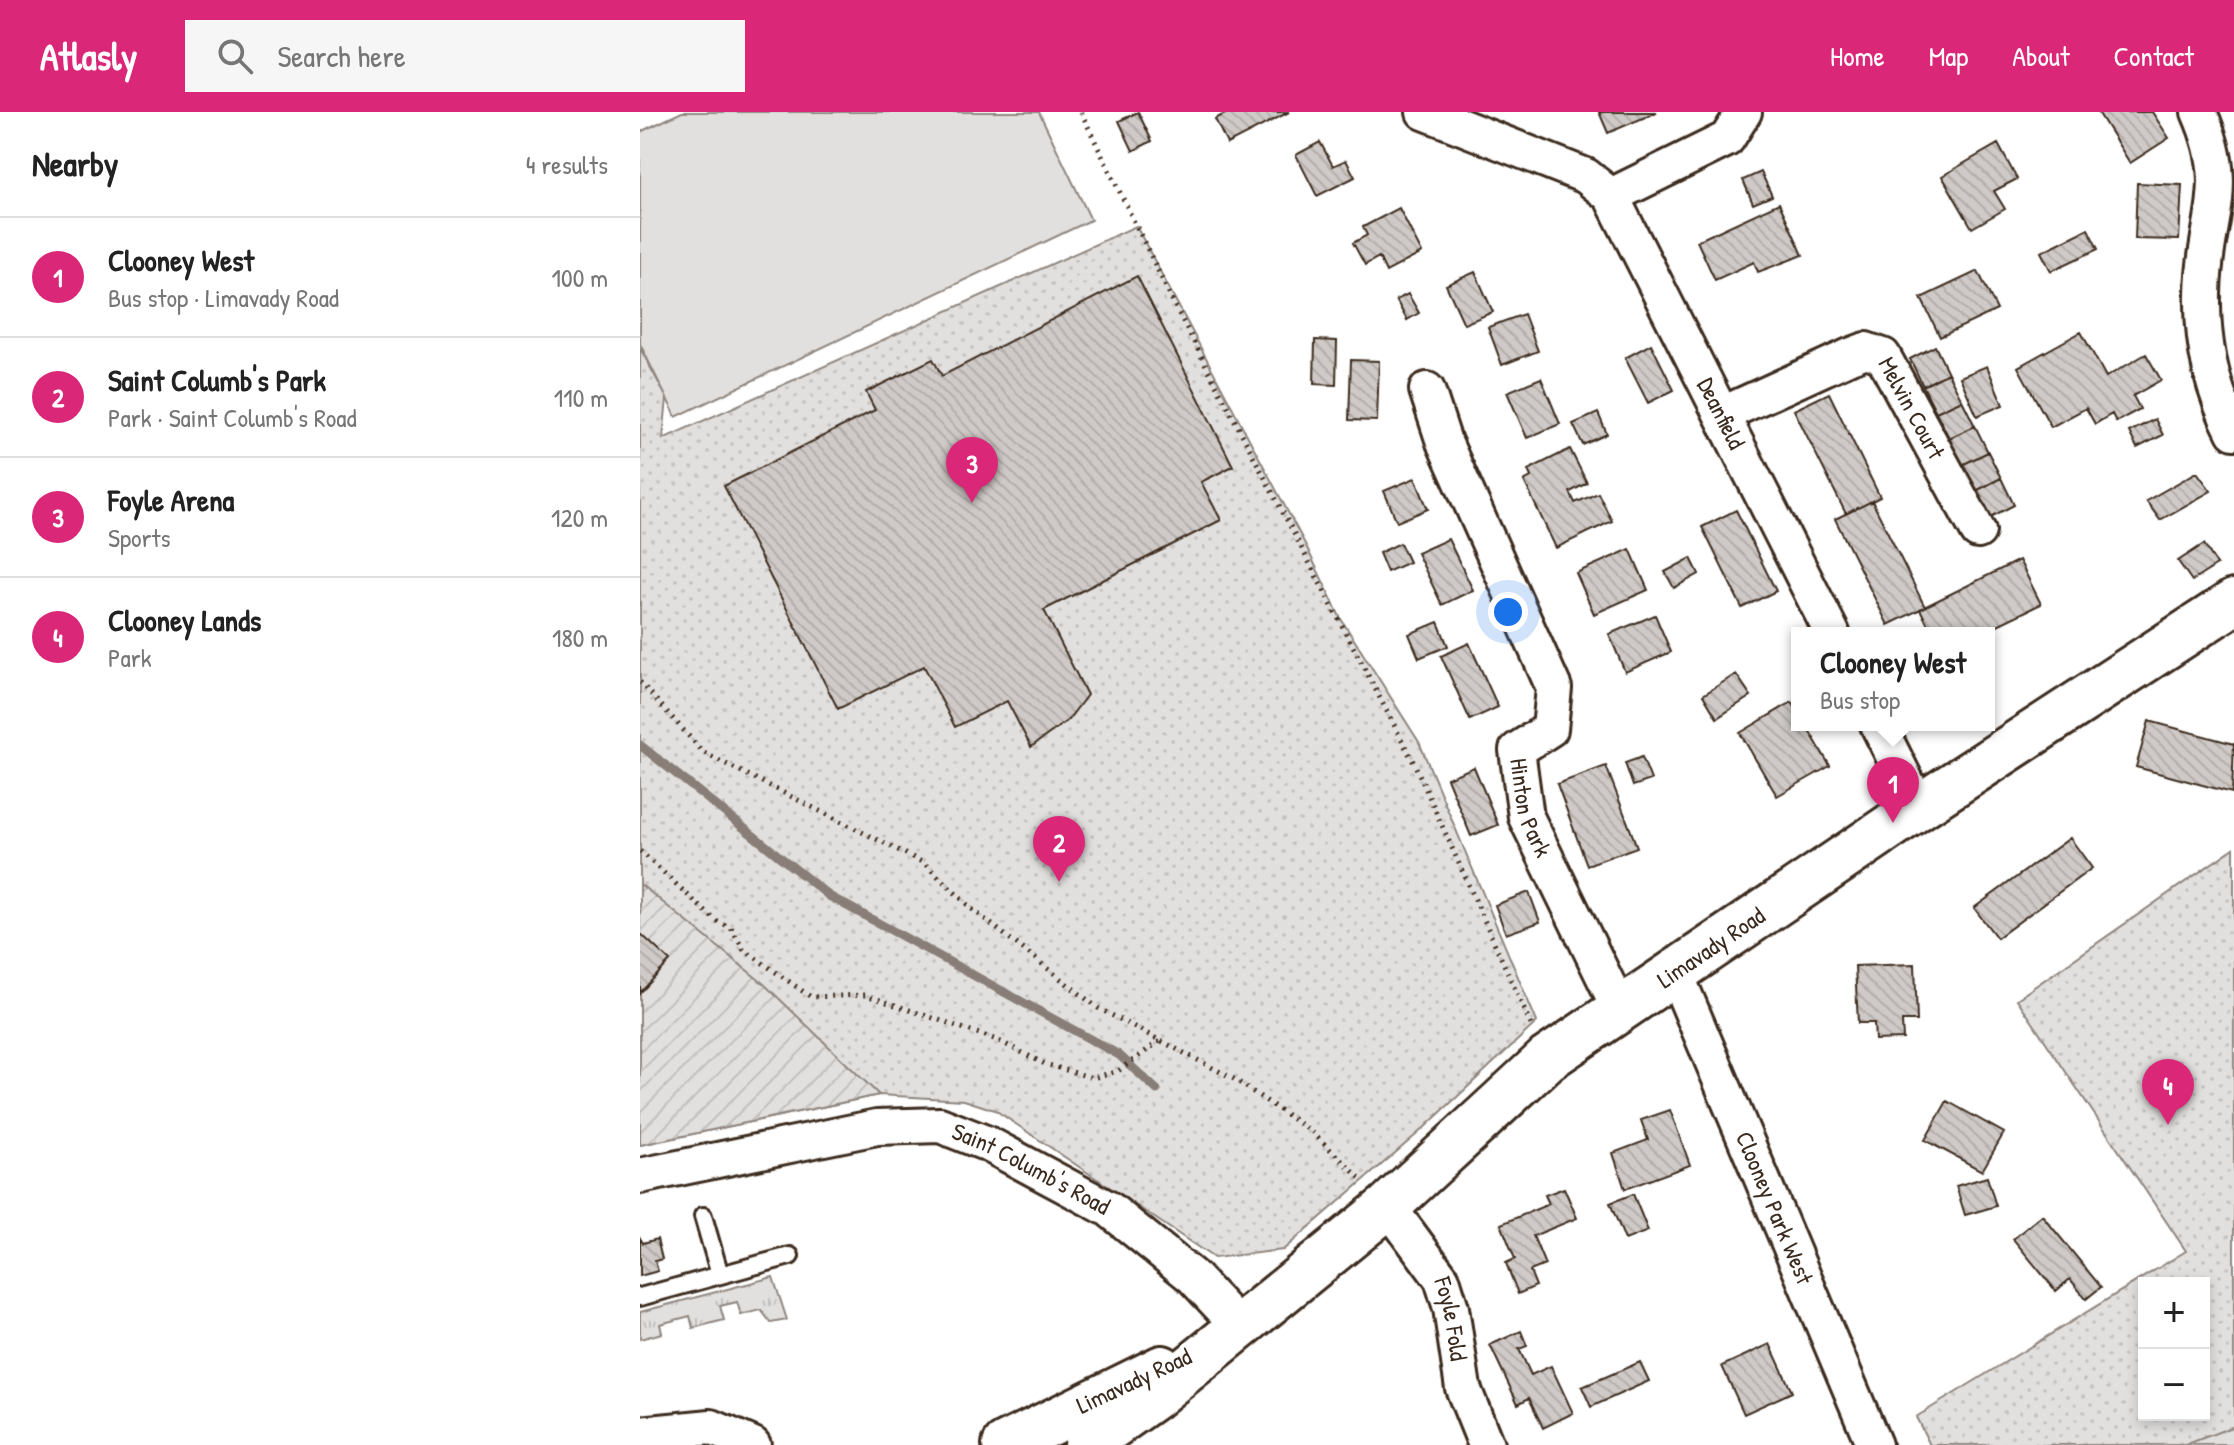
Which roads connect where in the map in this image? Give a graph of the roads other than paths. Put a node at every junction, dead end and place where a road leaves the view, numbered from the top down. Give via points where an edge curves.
1 (1424, 112) edge
2 (1744, 112) edge
3 (2199, 112) edge
4 (1611, 196) junction
5 (1427, 390) dead end
6 (1723, 414) junction
7 (2234, 432) edge
8 (1978, 531) dead end
9 (2234, 602) edge
10 (1829, 627) edge
11 (1881, 731) edge
12 (1919, 807) junction
13 (1675, 972) junction
14 (1620, 1010) junction
15 (640, 1176) edge
16 (1388, 1206) junction
17 (703, 1216) dead end
18 (790, 1256) dead end
19 (720, 1275) junction
20 (640, 1297) edge
21 (1231, 1333) junction
22 (640, 1434) edge
23 (684, 1439) edge
24 (1086, 1443) edge
25 (753, 1445) edge
26 (1005, 1445) edge
27 (1486, 1445) edge
28 (1874, 1445) edge

1 - 4 street, Deanfield via 1586,176
2 - 4 street via 1727,139
3 - 7 street via 2213,144 2219,188 2203,293 2208,353 2217,399
4 - 6 street, Deanfield
5 - 14 street, Hinton Park via 1444,442 1554,688 1550,729 1517,750 1526,817
6 - 8 street, Melvin Court via 1866,350 1883,356
6 - 10 street, Deanfield
9 - 12 highway, Limavady Road
11 - 12 street
12 - 13 highway, Limavady Road
13 - 14 highway, Limavady Road
13 - 28 street, Clooney Park West
14 - 16 highway, Limavady Road via 1547,1059
15 - 21 street, Saint Columb's Road via 877,1127 940,1125 988,1144 1109,1209 1193,1277
16 - 21 highway, Limavady Road
16 - 27 street, Foyle Fold via 1442,1279 1463,1388
17 - 19 lane
18 - 19 lane
19 - 20 lane
21 - 24 highway, Limavady Road via 1154,1397
21 - 26 highway, Limavady Road
22 - 23 street
23 - 25 street via 711,1427

